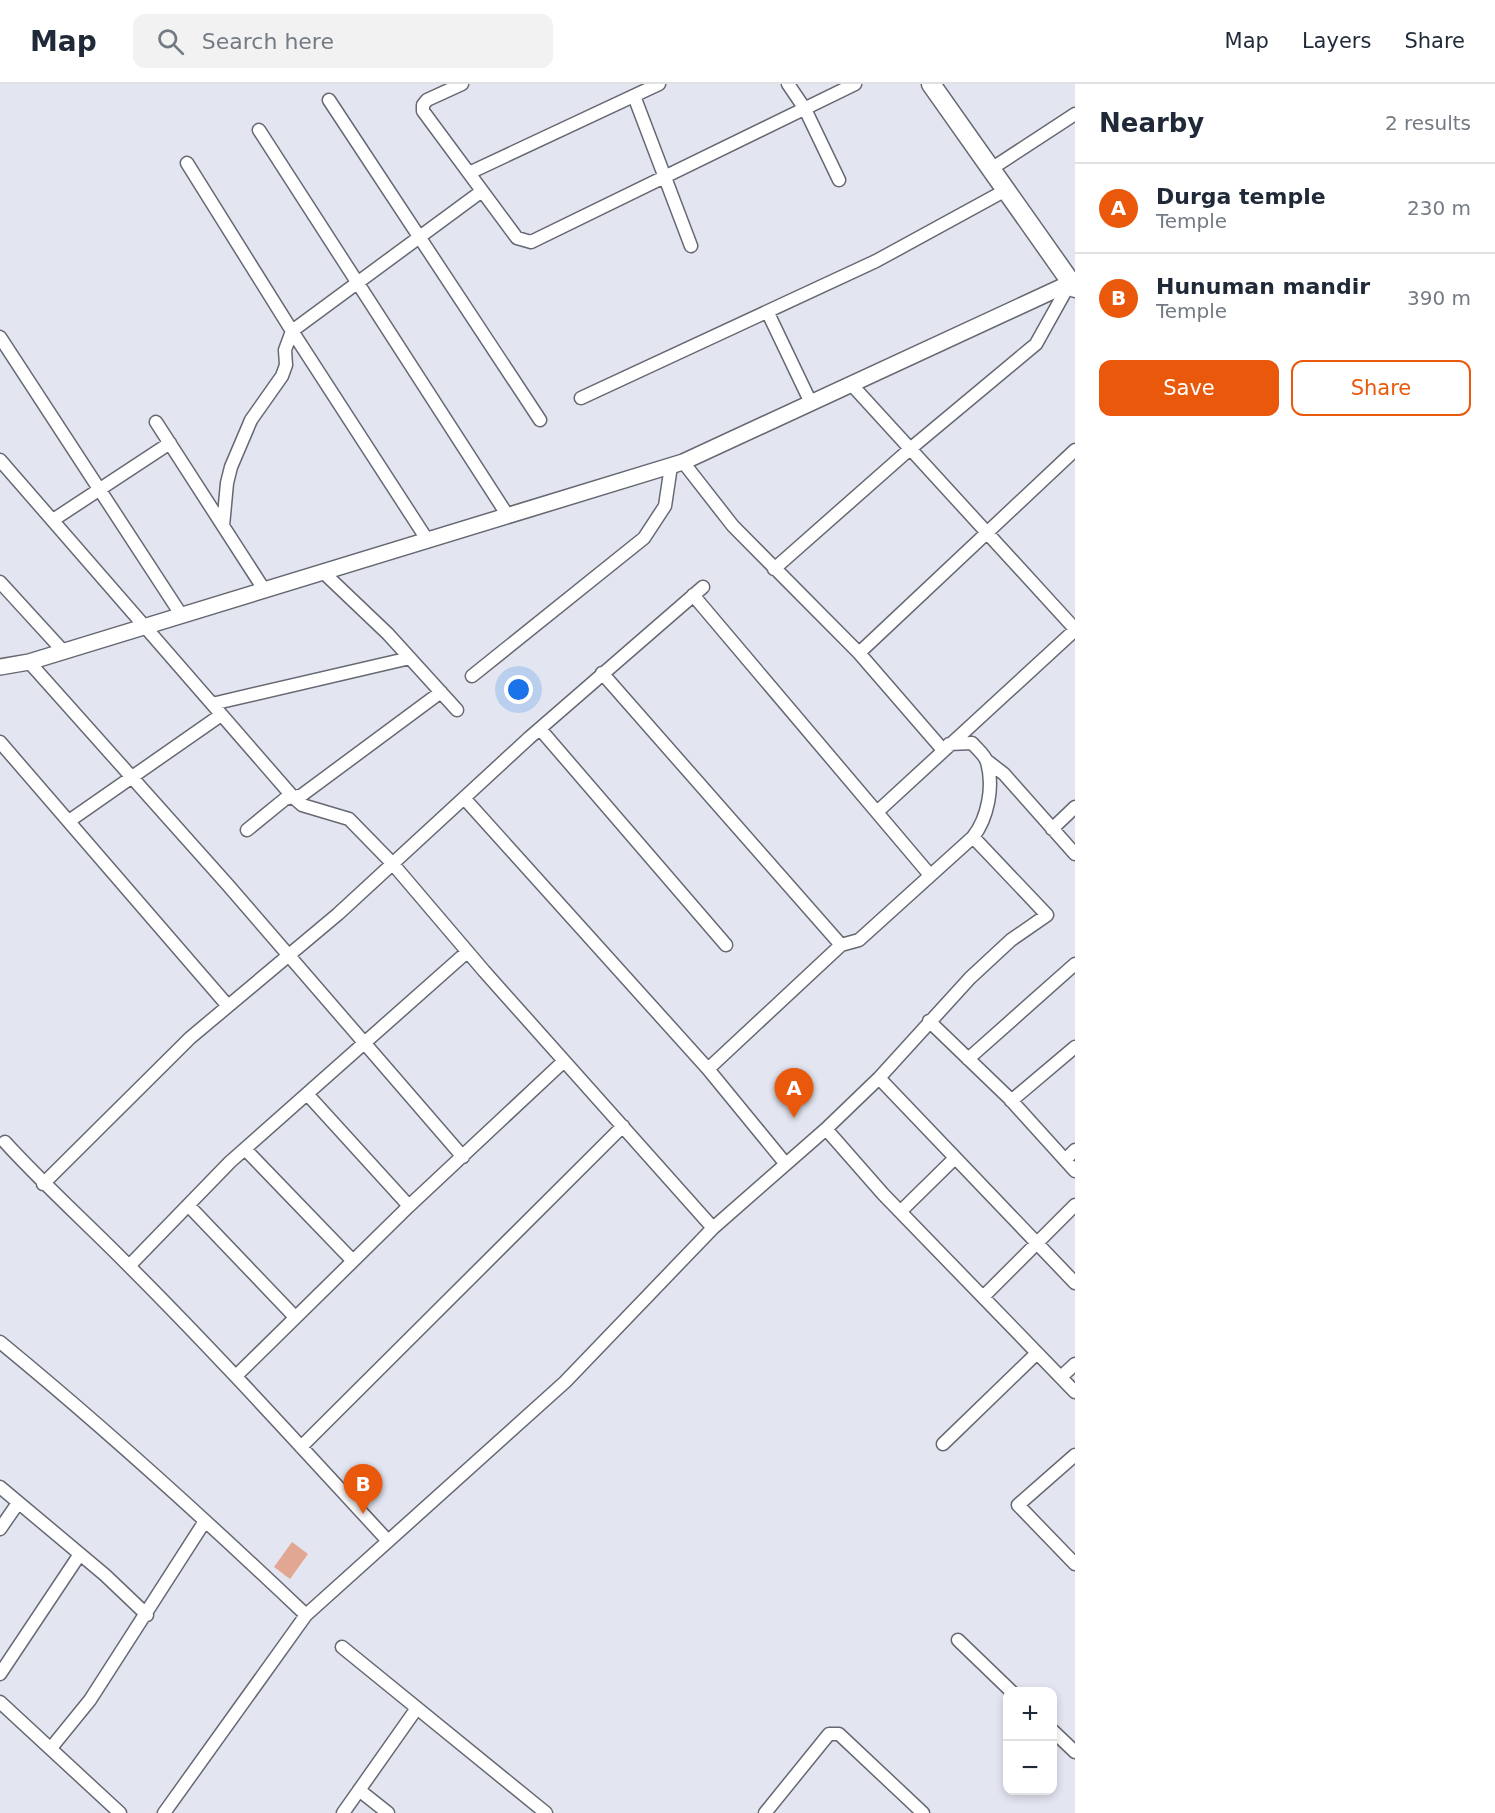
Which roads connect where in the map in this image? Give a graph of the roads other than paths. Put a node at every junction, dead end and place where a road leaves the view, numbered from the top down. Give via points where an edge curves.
1 (462, 84) edge
2 (659, 84) edge
3 (788, 84) edge
4 (855, 84) edge
5 (931, 84) edge
6 (634, 96) junction
7 (329, 100) dead end
8 (805, 109) junction
9 (1075, 114) edge
10 (259, 130) dead end
11 (188, 164) dead end
12 (991, 169) junction
13 (469, 173) junction
14 (664, 177) junction
15 (839, 180) dead end
16 (1006, 190) junction
17 (482, 191) junction
18 (421, 238) junction
19 (691, 246) dead end
20 (358, 284) junction
21 (1074, 284) edge
22 (768, 313) junction
23 (292, 332) junction
24 (0, 337) edge
25 (851, 384) junction
26 (581, 398) dead end
27 (811, 403) junction
28 (540, 420) dead end
29 (156, 422) dead end
30 (170, 443) junction
31 (910, 448) junction
32 (1075, 450) edge
33 (1, 463) edge
34 (677, 464) junction
35 (98, 488) junction
36 (508, 516) junction
37 (54, 520) junction
38 (223, 526) junction
39 (987, 534) junction
40 (428, 541) junction
41 (774, 569) junction
42 (324, 573) junction
43 (0, 582) edge
44 (703, 587) dead end
45 (265, 591) junction
46 (693, 595) junction
47 (182, 616) junction
48 (147, 627) junction
49 (1075, 630) edge
50 (64, 652) junction
51 (859, 653) junction
52 (410, 658) junction
53 (29, 662) junction
54 (0, 668) edge
55 (602, 673) junction
56 (471, 676) dead end
57 (441, 692) junction
58 (212, 704) junction
59 (457, 710) dead end
60 (221, 715) junction
61 (540, 729) junction
62 (0, 742) edge
63 (946, 747) junction
64 (987, 760) junction
65 (133, 778) junction
66 (293, 797) junction
67 (464, 798) junction
68 (1075, 807) edge
69 (878, 812) junction
70 (69, 821) junction
71 (247, 830) dead end
72 (1052, 830) junction
73 (973, 837) junction
74 (1075, 854) edge
75 (392, 863) junction
76 (930, 875) junction
77 (726, 945) dead end
78 (841, 945) junction
79 (467, 952) junction
80 (289, 954) junction
81 (1075, 964) edge
82 (228, 1006) junction
83 (929, 1021) junction
84 (366, 1043) junction
85 (1075, 1047) edge
86 (968, 1059) junction
87 (564, 1061) junction
88 (708, 1069) junction
89 (879, 1078) junction
90 (308, 1095) junction
91 (1011, 1101) junction
92 (623, 1126) junction
93 (826, 1129) junction
94 (5, 1142) dead end
95 (246, 1149) junction
96 (1075, 1150) edge
97 (463, 1157) junction
98 (955, 1158) junction
99 (1065, 1160) junction
100 (784, 1163) junction
101 (1075, 1171) edge
102 (43, 1184) junction
103 (188, 1205) junction
104 (1075, 1205) edge
105 (409, 1206) junction
106 (901, 1211) junction
107 (713, 1228) junction
108 (1036, 1243) junction
109 (352, 1261) junction
110 (129, 1266) junction
111 (1075, 1283) edge
112 (984, 1296) junction
113 (295, 1317) junction
114 (0, 1342) edge
115 (1037, 1353) junction
116 (1075, 1364) edge
117 (236, 1376) junction
118 (1061, 1377) junction
119 (1075, 1392) edge
120 (943, 1443) dead end
121 (301, 1447) junction
122 (1075, 1455) edge
123 (0, 1487) edge
124 (18, 1503) junction
125 (205, 1521) junction
126 (0, 1528) edge
127 (388, 1541) junction
128 (80, 1554) junction
129 (1075, 1564) edge
130 (147, 1615) junction
131 (306, 1615) junction
132 (958, 1640) dead end
133 (342, 1647) dead end
134 (0, 1674) edge
135 (1007, 1687) edge
136 (0, 1702) edge
137 (417, 1708) junction
138 (1057, 1734) edge
139 (51, 1748) junction
140 (1075, 1752) edge
141 (359, 1790) junction
142 (916, 1810) edge
143 (120, 1813) edge
144 (164, 1813) edge
145 (343, 1813) edge
146 (388, 1813) edge
147 (546, 1813) edge
148 (765, 1813) edge

1 - 13 street via 427,100 423,111
2 - 6 street
3 - 8 street
4 - 8 street
5 - 12 main road
6 - 13 street
6 - 14 street
7 - 18 street
8 - 14 street
8 - 15 street
9 - 12 street
10 - 20 street
11 - 23 street
12 - 16 main road
13 - 17 street
14 - 17 street via 531,242 517,238
14 - 19 street
16 - 21 main road
16 - 22 street via 876,261
17 - 18 street
18 - 20 street
18 - 28 street
20 - 23 street
20 - 36 street
21 - 25 street
21 - 31 street via 1036,344
22 - 26 street
22 - 27 street
23 - 38 street via 282,376 251,420 231,467
23 - 40 street
24 - 35 street
25 - 27 street
25 - 31 street
27 - 34 street
29 - 30 street
30 - 35 street
30 - 38 street
31 - 39 street
31 - 41 street
32 - 39 street
33 - 37 street
34 - 36 street
34 - 41 street
34 - 56 street via 665,506 644,538
35 - 37 street
35 - 47 street
36 - 40 street
37 - 48 street
38 - 45 street
39 - 49 street
39 - 51 street
40 - 42 street
41 - 51 street
42 - 45 street
42 - 52 street
43 - 50 street
44 - 46 street
45 - 47 street
46 - 55 street
46 - 69 street
47 - 48 street
48 - 50 street
48 - 58 street
49 - 63 street
50 - 53 street
51 - 63 street
52 - 57 street
52 - 58 street
53 - 54 street
53 - 65 street
55 - 61 street
55 - 78 street
57 - 59 street
57 - 66 street via 302,795
58 - 60 street
60 - 65 street
60 - 66 street
61 - 67 street
61 - 77 street
62 - 70 street
63 - 64 street via 972,743
63 - 69 street
64 - 72 street
64 - 73 street via 990,794
65 - 70 street
65 - 80 street
66 - 71 street via 285,799
66 - 75 street via 302,805 349,819
67 - 75 street
67 - 88 street
68 - 72 street
69 - 76 street
70 - 82 street
72 - 74 street
73 - 76 street
73 - 83 street via 1047,915 1011,940
75 - 79 street
75 - 80 street
76 - 78 street via 859,940
78 - 88 street
79 - 84 street
79 - 87 street
80 - 82 street
80 - 84 street
81 - 86 street
82 - 102 street via 173,1054
83 - 86 street
83 - 89 street
84 - 90 street
84 - 97 street
85 - 91 street
86 - 91 street
87 - 92 street
87 - 97 street
88 - 100 street
89 - 93 street
89 - 98 street
90 - 95 street
90 - 105 street
91 - 99 street
92 - 107 street
92 - 121 street
93 - 100 street
93 - 106 street
94 - 102 street
95 - 103 street
95 - 109 street
96 - 99 street
97 - 105 street
98 - 106 street
98 - 108 street
99 - 101 street
100 - 107 street
102 - 110 street
103 - 110 street
103 - 113 street
104 - 108 street
105 - 109 street
106 - 112 street
107 - 127 street via 565,1382
108 - 111 street
108 - 112 street
109 - 113 street
110 - 117 street
112 - 115 street
113 - 117 street
114 - 125 street
115 - 118 street
115 - 120 street
116 - 118 street
117 - 121 street
118 - 119 street
121 - 127 street
122 - 129 street via 1018,1505
123 - 124 street
124 - 126 street
124 - 128 street
125 - 130 street
125 - 131 street
127 - 131 street
128 - 130 street
128 - 134 street
130 - 139 street via 90,1700
131 - 144 street
132 - 135 street
133 - 137 street
136 - 139 street
137 - 141 street
137 - 147 street
138 - 140 street
139 - 143 street
141 - 145 street
141 - 146 street
142 - 148 street via 833,1732

